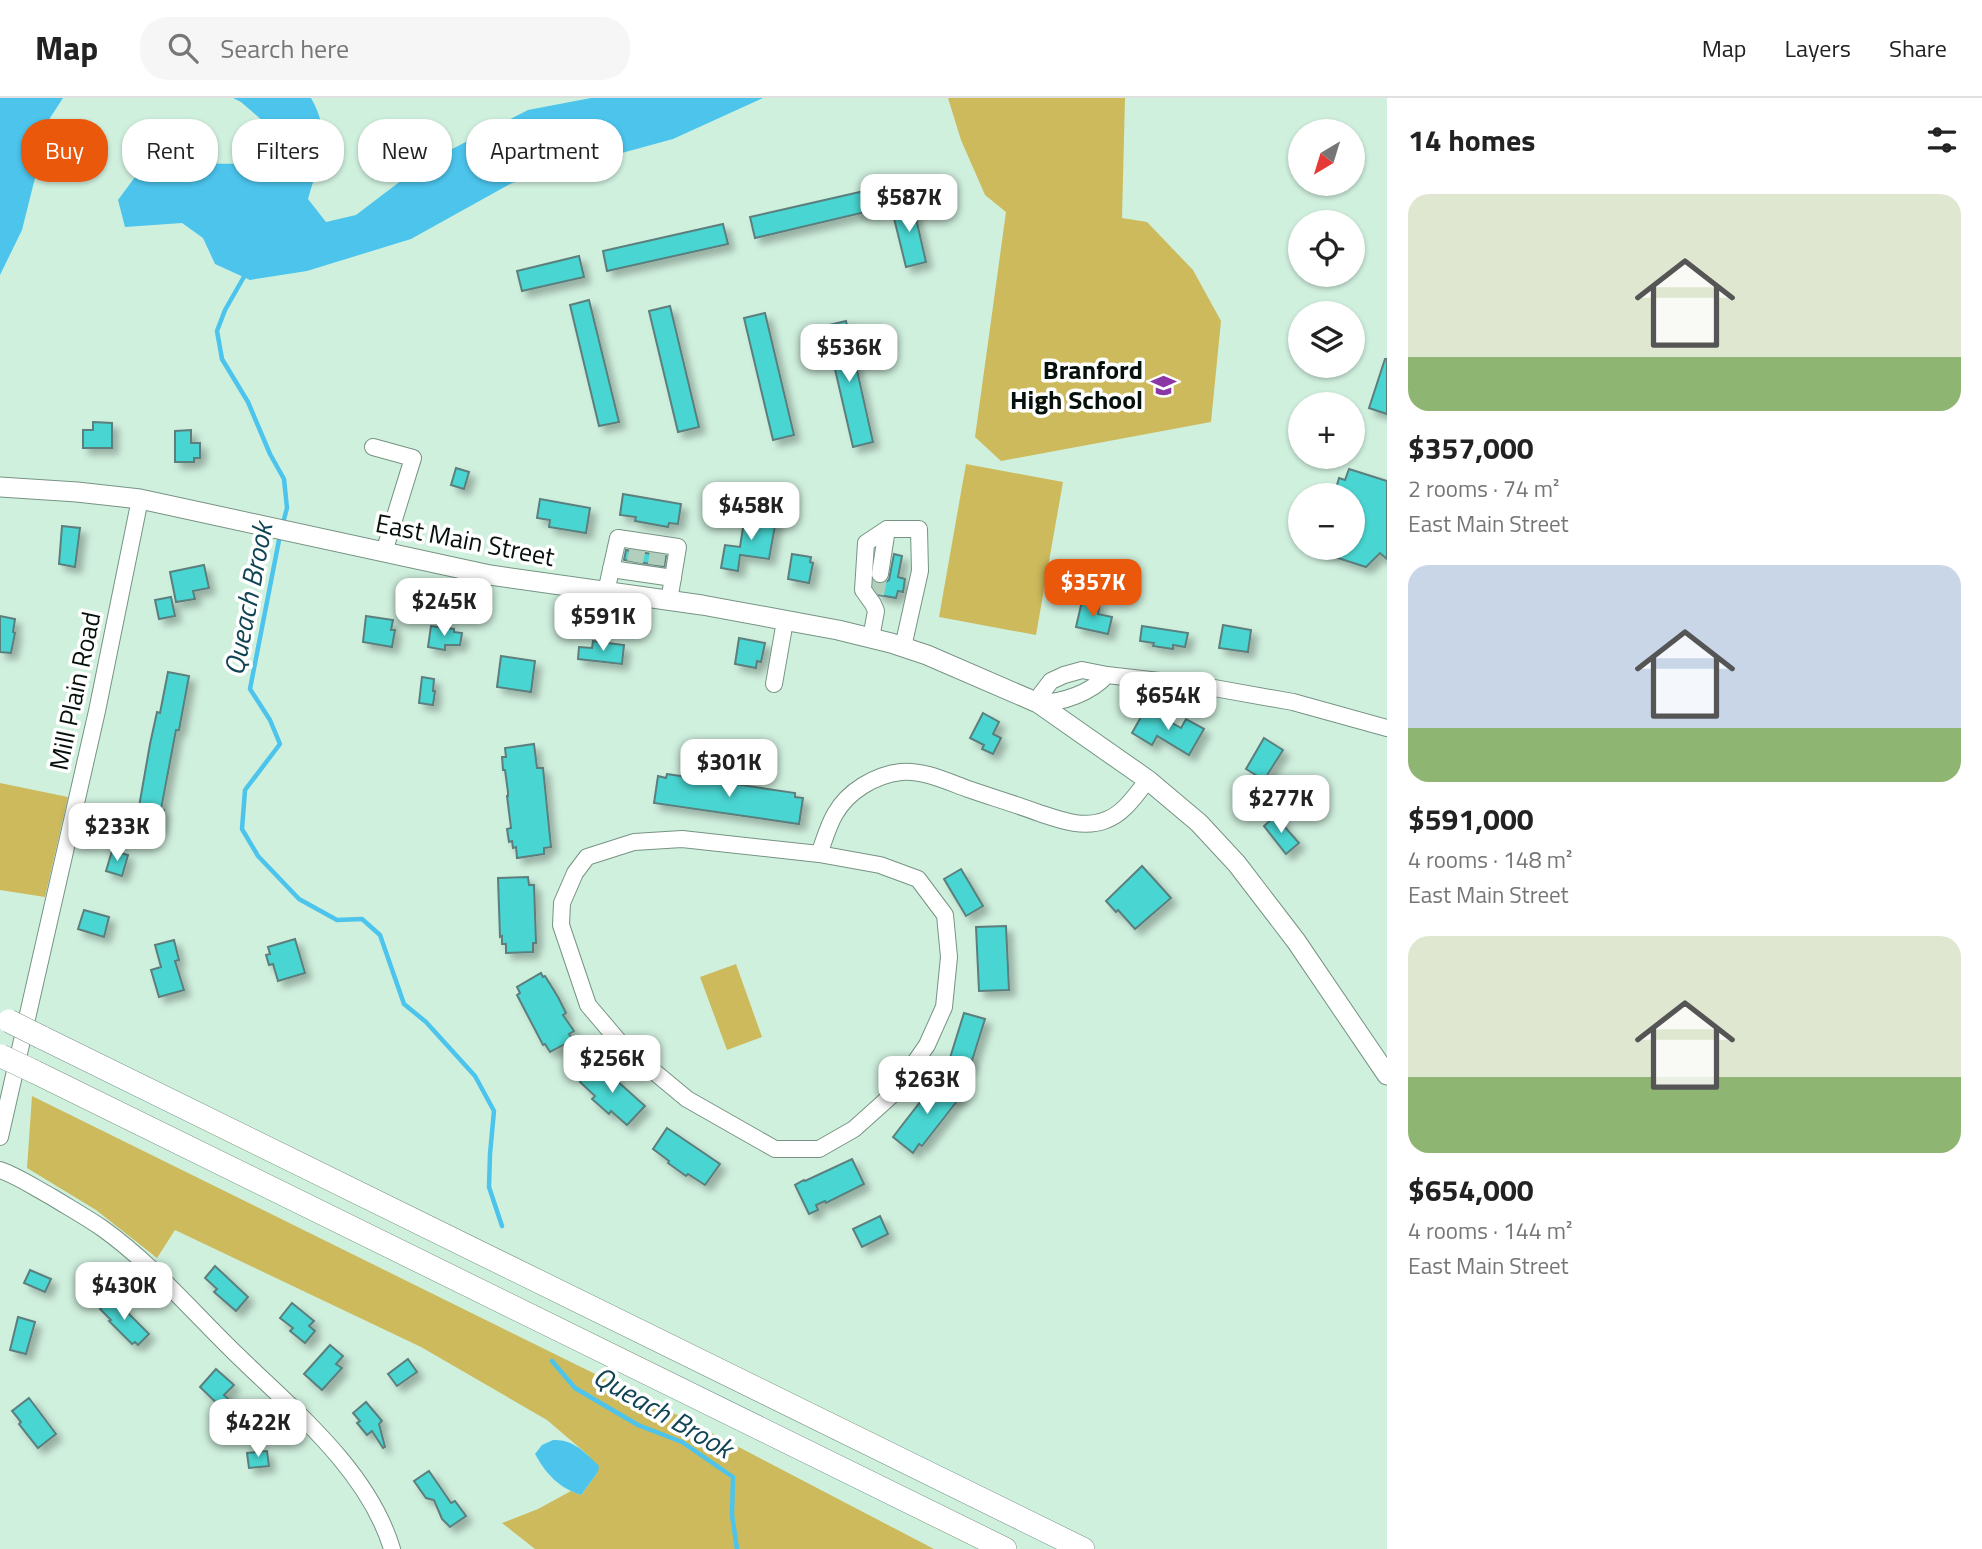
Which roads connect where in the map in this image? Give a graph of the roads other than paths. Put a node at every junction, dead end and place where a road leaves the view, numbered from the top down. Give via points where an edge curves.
1 (373, 447) dead end
2 (0, 487) edge
3 (140, 499) junction
4 (887, 529) junction
5 (384, 552) junction
6 (636, 555) junction
7 (657, 559) junction
8 (611, 569) junction
9 (880, 574) tunnel mouth
10 (673, 578) junction
11 (606, 592) junction
12 (669, 601) junction
13 (785, 621) junction
14 (871, 638) junction
15 (903, 647) junction
16 (1107, 675) junction
17 (774, 684) dead end
18 (1038, 703) junction
19 (1387, 728) edge
20 (1148, 780) junction
21 (819, 854) junction
22 (5, 1019) edge
23 (1, 1055) edge
24 (1387, 1075) edge
25 (0, 1137) edge
26 (0, 1170) edge
27 (392, 1549) edge
28 (1005, 1549) edge
29 (1083, 1549) edge

1 - 5 street via 413,458
2 - 3 main road, East Main Street
3 - 5 main road, East Main Street
3 - 25 street, Mill Plain Road
4 - 9 street
4 - 14 street via 866,543 863,590 874,597 876,611
4 - 15 street via 919,529 920,571
5 - 11 main road, East Main Street via 490,575
6 - 7 street
6 - 7 street
6 - 8 street
6 - 8 street via 618,538
7 - 10 street
7 - 10 street via 678,547
8 - 11 street
10 - 12 street
11 - 12 main road, East Main Street
12 - 13 main road, East Main Street
13 - 14 main road, East Main Street
13 - 17 street
14 - 15 main road, East Main Street
15 - 18 main road, East Main Street
16 - 18 street via 1092,688 1060,702
16 - 18 street via 1082,670 1064,674 1045,687
16 - 19 street via 1293,702
18 - 20 main road, East Main Street
20 - 21 street via 1116,815 1080,823 929,775 899,772 853,792 836,812
20 - 24 main road, East Main Street via 1199,823 1258,890
21 - 21 street via 682,839 634,842 587,857 562,904 561,925 587,1005 622,1045 687,1098 775,1149 819,1149 854,1129 893,1094 927,1045 944,1007 949,957 946,915 918,879 880,865
22 - 29 highway, bridge
23 - 28 highway, bridge
26 - 27 street via 102,1228 166,1283 343,1463 375,1507

